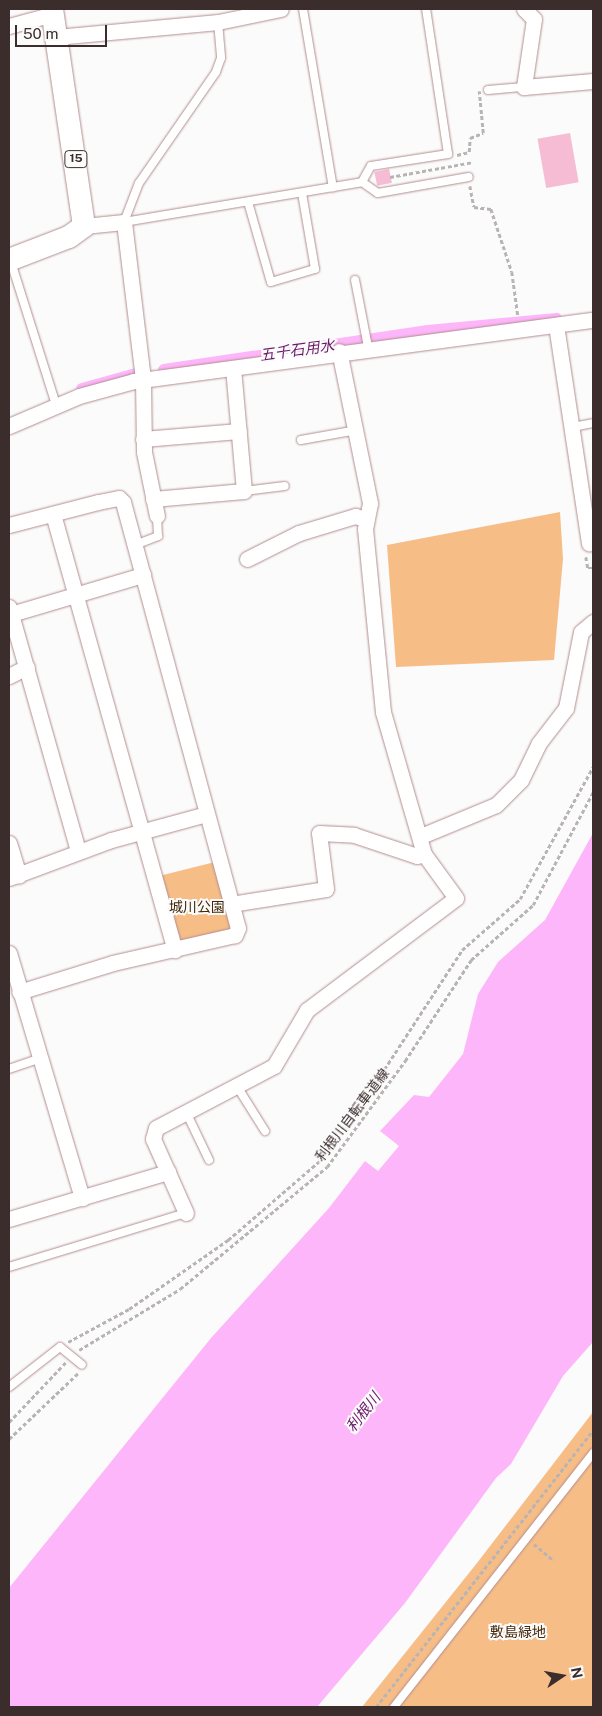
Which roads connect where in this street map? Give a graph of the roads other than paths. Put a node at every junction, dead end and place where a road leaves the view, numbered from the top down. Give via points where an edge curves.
1 (281, 9) edge
2 (303, 9) edge
3 (426, 9) edge
4 (524, 9) edge
5 (52, 12) edge
6 (214, 18) edge
7 (9, 26) edge
8 (56, 37) junction
9 (593, 81) edge
10 (524, 87) junction
11 (488, 90) road end
12 (469, 177) road end
13 (362, 182) junction
14 (333, 188) junction
15 (302, 193) junction
16 (248, 202) junction
17 (124, 222) junction
18 (84, 226) junction
19 (9, 260) edge
20 (355, 280) dead end
21 (593, 320) edge
22 (556, 325) junction
23 (368, 348) junction
24 (340, 351) junction
25 (233, 368) junction
26 (143, 382) junction
27 (56, 405) junction
28 (593, 423) edge
29 (9, 426) edge
30 (573, 427) junction
31 (357, 430) junction
32 (239, 432) junction
33 (143, 439) junction
34 (300, 440) dead end
35 (285, 486) dead end
36 (244, 491) junction
37 (153, 499) junction
38 (53, 514) junction
39 (157, 516) joint
40 (365, 519) junction
41 (9, 525) edge
42 (589, 544) dead end
43 (135, 546) junction
44 (247, 559) dead end
45 (143, 575) junction
46 (78, 594) junction
47 (10, 611) edge
48 (593, 622) edge
49 (27, 667) junction
50 (9, 676) edge
51 (206, 814) junction
52 (143, 831) junction
53 (421, 836) junction
54 (9, 843) edge
55 (78, 851) junction
56 (424, 854) junction
57 (14, 876) edge
58 (232, 904) junction
59 (175, 950) junction
60 (9, 954) edge
61 (19, 992) junction
62 (38, 1059) junction
63 (9, 1069) edge
64 (238, 1088) junction
65 (187, 1114) junction
66 (265, 1131) dead end
67 (209, 1160) dead end
68 (168, 1172) junction
69 (82, 1198) junction
70 (186, 1213) joint
71 (9, 1220) edge
72 (9, 1267) edge
73 (82, 1365) road end
74 (9, 1387) edge
75 (593, 1453) edge
76 (394, 1707) edge

1 - 6 street
2 - 14 lane
3 - 13 lane via 448,154 371,166
4 - 10 street via 534,19
5 - 7 street
5 - 8 main road, 15
6 - 8 street
6 - 17 lane via 221,58 216,72 139,183
8 - 18 main road, 15
9 - 10 street
10 - 11 lane
12 - 13 lane via 378,193
13 - 14 lane
14 - 15 lane
15 - 16 lane
15 - 16 lane via 315,269 271,282
16 - 17 lane
17 - 18 street
17 - 26 street
18 - 19 main road via 69,237
19 - 27 lane
20 - 23 lane
21 - 22 street
22 - 23 street
22 - 30 street
23 - 24 street
24 - 25 street
24 - 31 street
25 - 26 street
25 - 32 street
26 - 27 street via 102,388
26 - 33 street
27 - 29 street
28 - 30 lane
30 - 42 street
31 - 34 lane
31 - 40 street via 370,503
32 - 33 street
32 - 36 street
33 - 37 street
35 - 36 lane
36 - 37 street
37 - 39 street
38 - 41 street
38 - 43 street via 119,498
38 - 46 street
39 - 43 lane via 158,536
40 - 44 street via 355,516 299,533
40 - 53 street via 379,691
43 - 45 street
45 - 46 street
45 - 51 street
46 - 47 street
46 - 52 street
47 - 49 street
48 - 53 street via 581,632 566,708 539,743 522,780 496,805
49 - 50 street
49 - 55 street
51 - 52 street
51 - 58 street
52 - 55 street
52 - 59 street
53 - 56 street
54 - 57 street
55 - 57 street
56 - 58 street via 417,856 354,835 319,833 326,889
56 - 64 street via 456,895 454,902 307,1010 276,1063
58 - 59 street via 238,928 235,935
59 - 61 street
60 - 61 street
61 - 62 street
62 - 63 lane
62 - 69 street
64 - 65 street
64 - 66 lane
65 - 67 lane
65 - 68 street via 153,1134
68 - 69 street
68 - 70 street
69 - 71 street
70 - 72 lane
73 - 74 lane via 60,1347
75 - 76 lane

